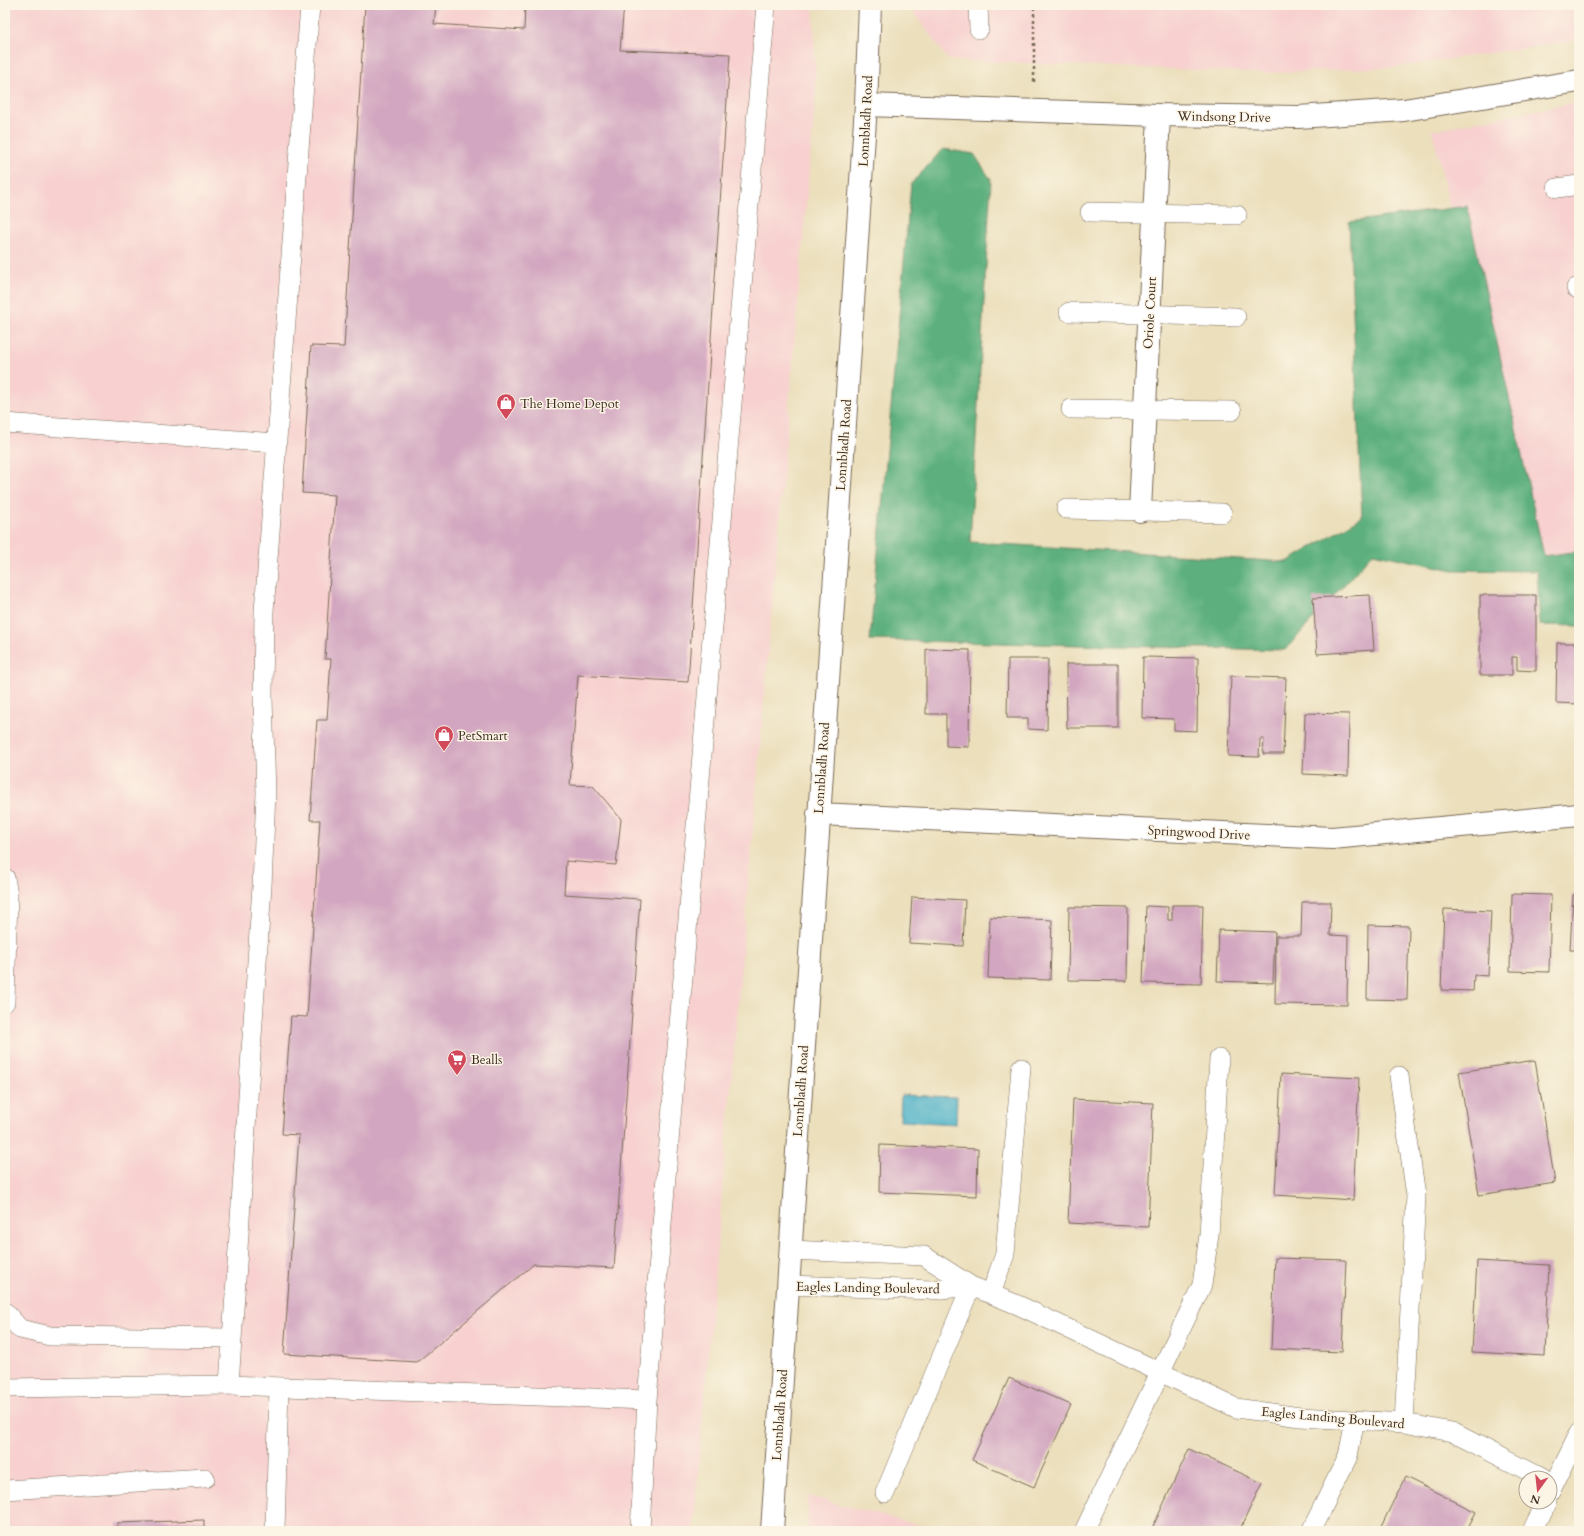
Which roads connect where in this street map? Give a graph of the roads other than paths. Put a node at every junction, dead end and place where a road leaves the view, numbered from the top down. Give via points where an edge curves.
1 (310, 5) edge
2 (766, 5) edge
3 (870, 5) edge
4 (978, 5) edge
5 (978, 29) dead end
6 (1579, 80) edge
7 (866, 105) junction
8 (1159, 115) junction
9 (1579, 185) edge
10 (1557, 188) dead end
11 (1090, 212) dead end
12 (1154, 213) junction
13 (1237, 215) dead end
14 (1069, 312) dead end
15 (1149, 314) junction
16 (1236, 317) dead end
17 (1071, 409) dead end
18 (1145, 410) junction
19 (1232, 411) dead end
20 (5, 423) edge
21 (276, 443) junction
22 (1066, 509) dead end
23 (1140, 510) junction
24 (1222, 513) dead end
25 (818, 814) junction
26 (1579, 815) edge
27 (5, 878) edge
28 (5, 1002) edge
29 (1219, 1059) dead end
30 (1021, 1068) dead end
31 (1399, 1076) dead end
32 (790, 1250) junction
33 (788, 1285) junction
34 (971, 1286) junction
35 (991, 1294) junction
36 (5, 1312) edge
37 (232, 1338) junction
38 (1159, 1372) junction
39 (229, 1385) junction
40 (279, 1387) junction
41 (5, 1388) edge
42 (648, 1400) junction
43 (1355, 1420) junction
44 (1404, 1422) junction
45 (1579, 1434) edge
46 (1523, 1470) edge
47 (1557, 1470) edge
48 (205, 1478) dead end
49 (5, 1490) edge
50 (885, 1493) dead end
51 (1542, 1510) edge
52 (275, 1531) edge
53 (640, 1531) edge
54 (772, 1531) edge
55 (1084, 1531) edge
56 (1311, 1531) edge
57 (1532, 1531) edge

1 - 21 lane
2 - 42 lane
3 - 7 street, Lonnbladh Road
4 - 5 lane
6 - 8 street, Windsong Drive via 1404,110 1298,117
7 - 8 street, Windsong Drive
7 - 25 street, Lonnbladh Road
8 - 12 street, Oriole Court
9 - 10 lane
11 - 12 lane
12 - 13 lane
12 - 15 street, Oriole Court
14 - 15 lane
15 - 16 lane
15 - 18 street, Oriole Court
17 - 18 lane
18 - 19 lane
18 - 23 street, Oriole Court
20 - 21 lane
21 - 37 lane via 264,610 266,793 262,886
22 - 23 lane
23 - 24 lane
25 - 26 street, Springwood Drive via 1332,838
25 - 32 street, Lonnbladh Road
27 - 28 lane via 8,895
29 - 38 lane via 1209,1235 1202,1285
30 - 35 lane via 1005,1254
31 - 44 lane via 1416,1196
32 - 33 street, Lonnbladh Road
32 - 34 lane, Eagles Landing Boulevard via 924,1256
33 - 34 lane, Eagles Landing Boulevard via 933,1290
33 - 54 street, Lonnbladh Road
34 - 35 lane, Eagles Landing Boulevard
34 - 50 lane
35 - 38 lane, Eagles Landing Boulevard
36 - 37 lane via 20,1329 50,1336
37 - 39 lane
38 - 43 lane, Eagles Landing Boulevard via 1236,1408 1300,1417
38 - 55 lane
39 - 40 lane
39 - 41 lane
40 - 42 lane
40 - 52 lane
42 - 53 lane
43 - 44 lane, Eagles Landing Boulevard
43 - 56 lane via 1348,1456
44 - 46 lane, Eagles Landing Boulevard via 1452,1432
45 - 47 lane
48 - 49 lane
51 - 57 lane

